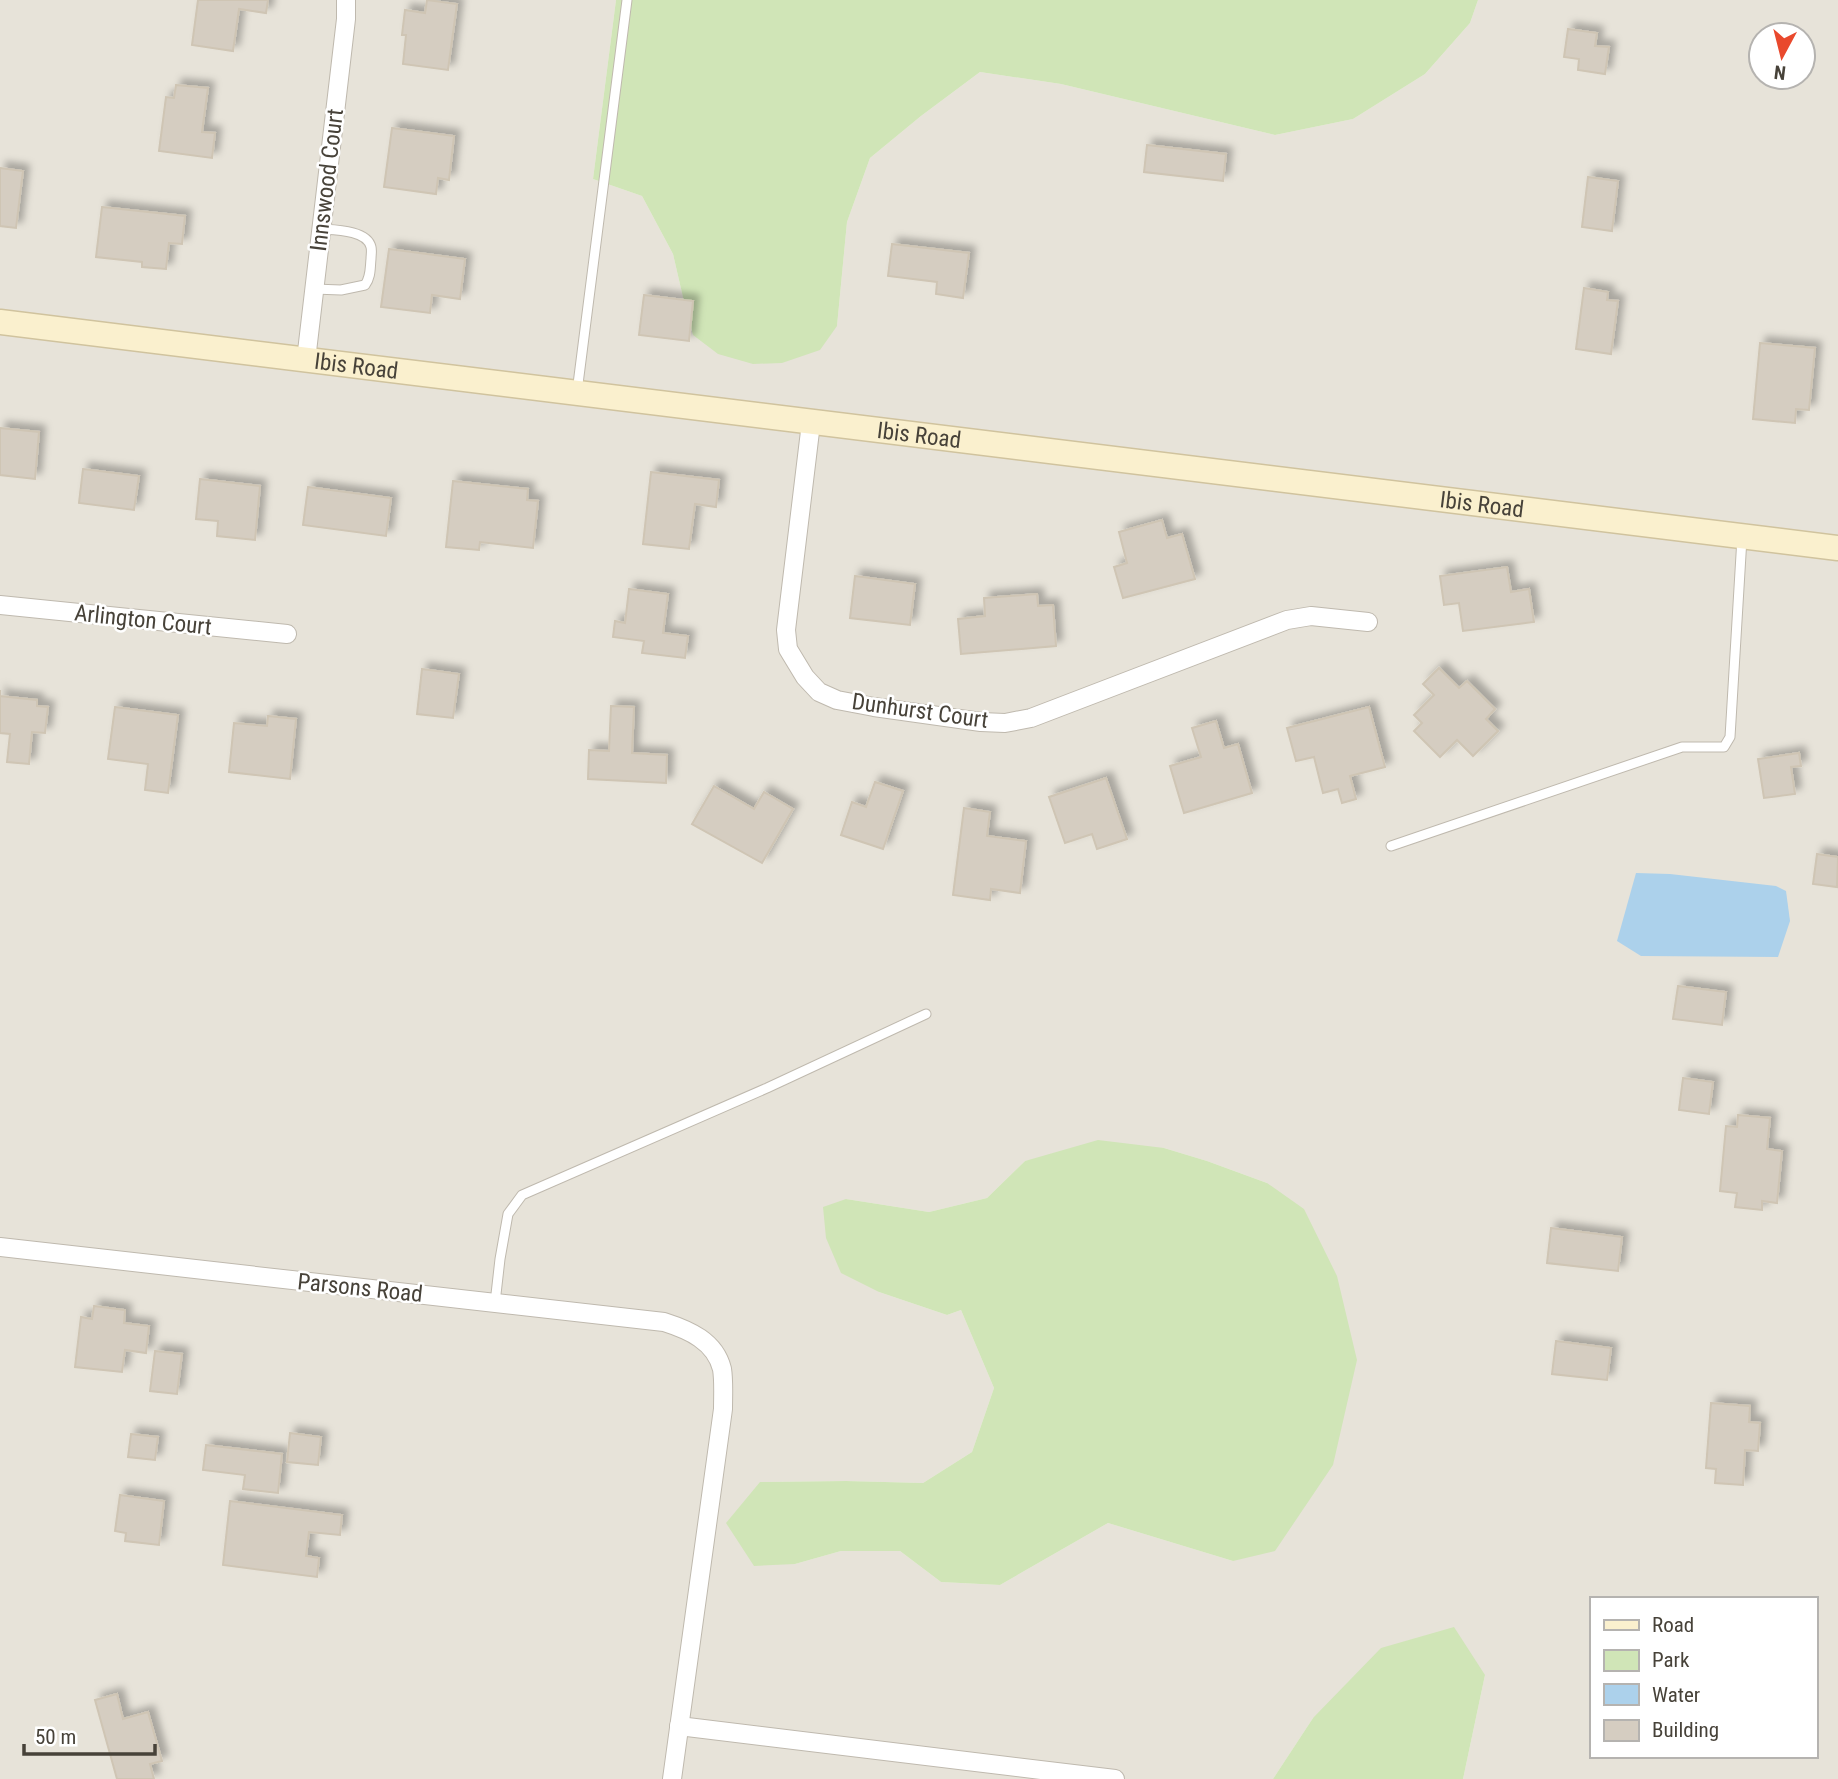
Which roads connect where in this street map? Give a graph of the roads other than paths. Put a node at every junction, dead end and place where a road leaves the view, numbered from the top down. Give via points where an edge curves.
1 (346, 0) edge
2 (627, 0) edge
3 (321, 229) junction
4 (314, 289) junction
5 (0, 322) edge
6 (306, 360) junction
7 (577, 394) junction
8 (811, 423) junction
9 (1742, 537) junction
10 (1838, 548) edge
11 (0, 605) edge
12 (1368, 622) dead end
13 (287, 635) dead end
14 (1391, 846) dead end
15 (926, 1014) dead end
16 (0, 1247) edge
17 (495, 1303) junction
18 (679, 1726) junction
19 (672, 1779) edge
20 (1115, 1779) edge

1 - 3 street, Innswood Court
2 - 7 lane
3 - 4 street, Innswood Court
3 - 4 lane via 367,239 371,246 369,280 341,290
4 - 6 street, Innswood Court
5 - 6 street, Ibis Road
6 - 7 street, Ibis Road
7 - 8 street, Ibis Road
8 - 9 street, Ibis Road
8 - 12 street, Dunhurst Court via 786,630 788,649 805,677 837,700 1005,723 1031,718 1287,620 1311,616
9 - 10 street, Ibis Road
9 - 14 lane via 1730,737 1724,747 1682,747
11 - 13 street, Arlington Court
15 - 17 lane via 522,1195 508,1214
16 - 17 street, Parsons Road
17 - 18 street, Parsons Road via 664,1322 689,1330 712,1348 722,1369 723,1409
18 - 19 street
18 - 20 street

